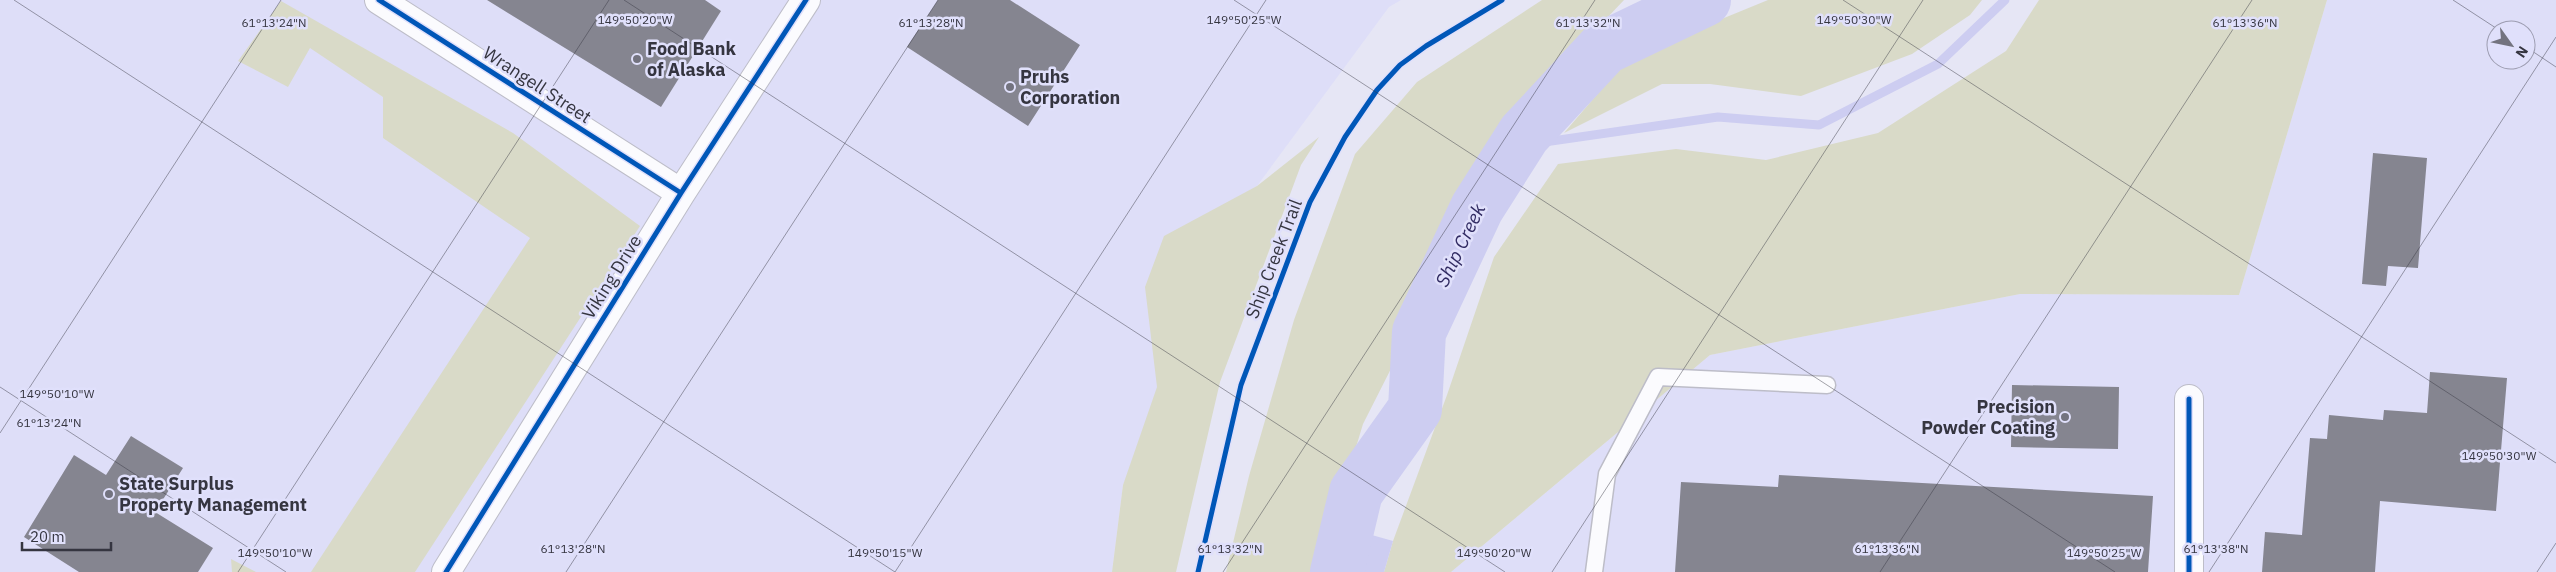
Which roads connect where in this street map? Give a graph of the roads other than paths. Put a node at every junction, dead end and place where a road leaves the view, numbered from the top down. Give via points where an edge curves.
1 (379, 0) edge
2 (806, 0) edge
3 (681, 193) junction
4 (1827, 385) dead end
5 (2189, 399) dead end
6 (446, 572) edge
7 (1594, 572) edge
8 (2189, 572) edge

1 - 3 street, Wrangell Street
2 - 3 street, Viking Drive
3 - 6 street, Viking Drive
4 - 7 lane via 1658,377 1608,474
5 - 8 street

